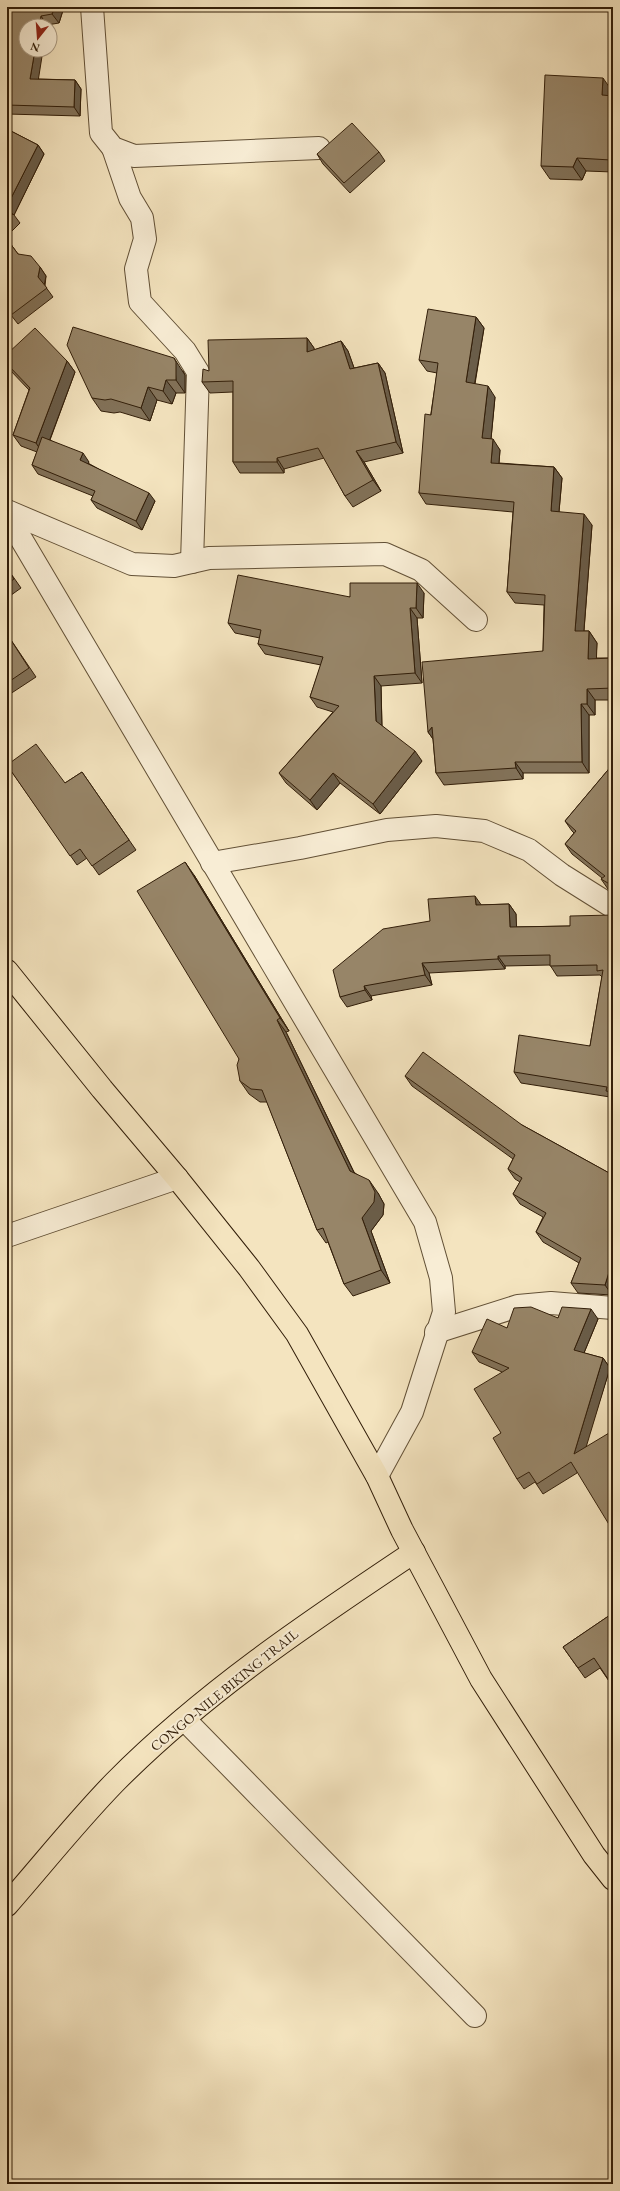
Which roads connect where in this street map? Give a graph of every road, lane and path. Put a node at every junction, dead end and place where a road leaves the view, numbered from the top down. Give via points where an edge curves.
1 (92, 7) edge
2 (113, 148) junction
3 (319, 148) dead end
4 (7, 511) edge
5 (7, 515) edge
6 (192, 562) junction
7 (476, 620) dead end
8 (212, 863) junction
9 (613, 907) edge
10 (7, 971) edge
11 (177, 1178) junction
12 (7, 1236) edge
13 (613, 1308) edge
14 (436, 1332) junction
15 (377, 1476) junction
16 (414, 1552) junction
17 (184, 1719) junction
18 (613, 1879) edge
19 (7, 1905) edge
20 (475, 2016) dead end

1 - 2 street via 101,133
2 - 3 street via 134,156
2 - 6 street via 130,198 142,218 145,239 136,269 140,302 186,351 198,372
4 - 6 street via 132,564 174,566
5 - 8 street
6 - 7 street via 209,558 385,554 421,570
8 - 9 street via 387,830 436,826 484,831 529,850 562,875
8 - 14 street via 425,1222 441,1278 444,1312
10 - 11 main road
11 - 12 street
11 - 15 main road via 249,1268 297,1334
13 - 14 street via 551,1303 518,1306
14 - 15 street via 412,1412
15 - 16 main road
16 - 17 main road, CONGO-NILE BIKING TRAIL via 299,1629
16 - 18 main road via 481,1679 594,1855
17 - 19 main road, CONGO-NILE BIKING TRAIL via 114,1782
17 - 20 street

